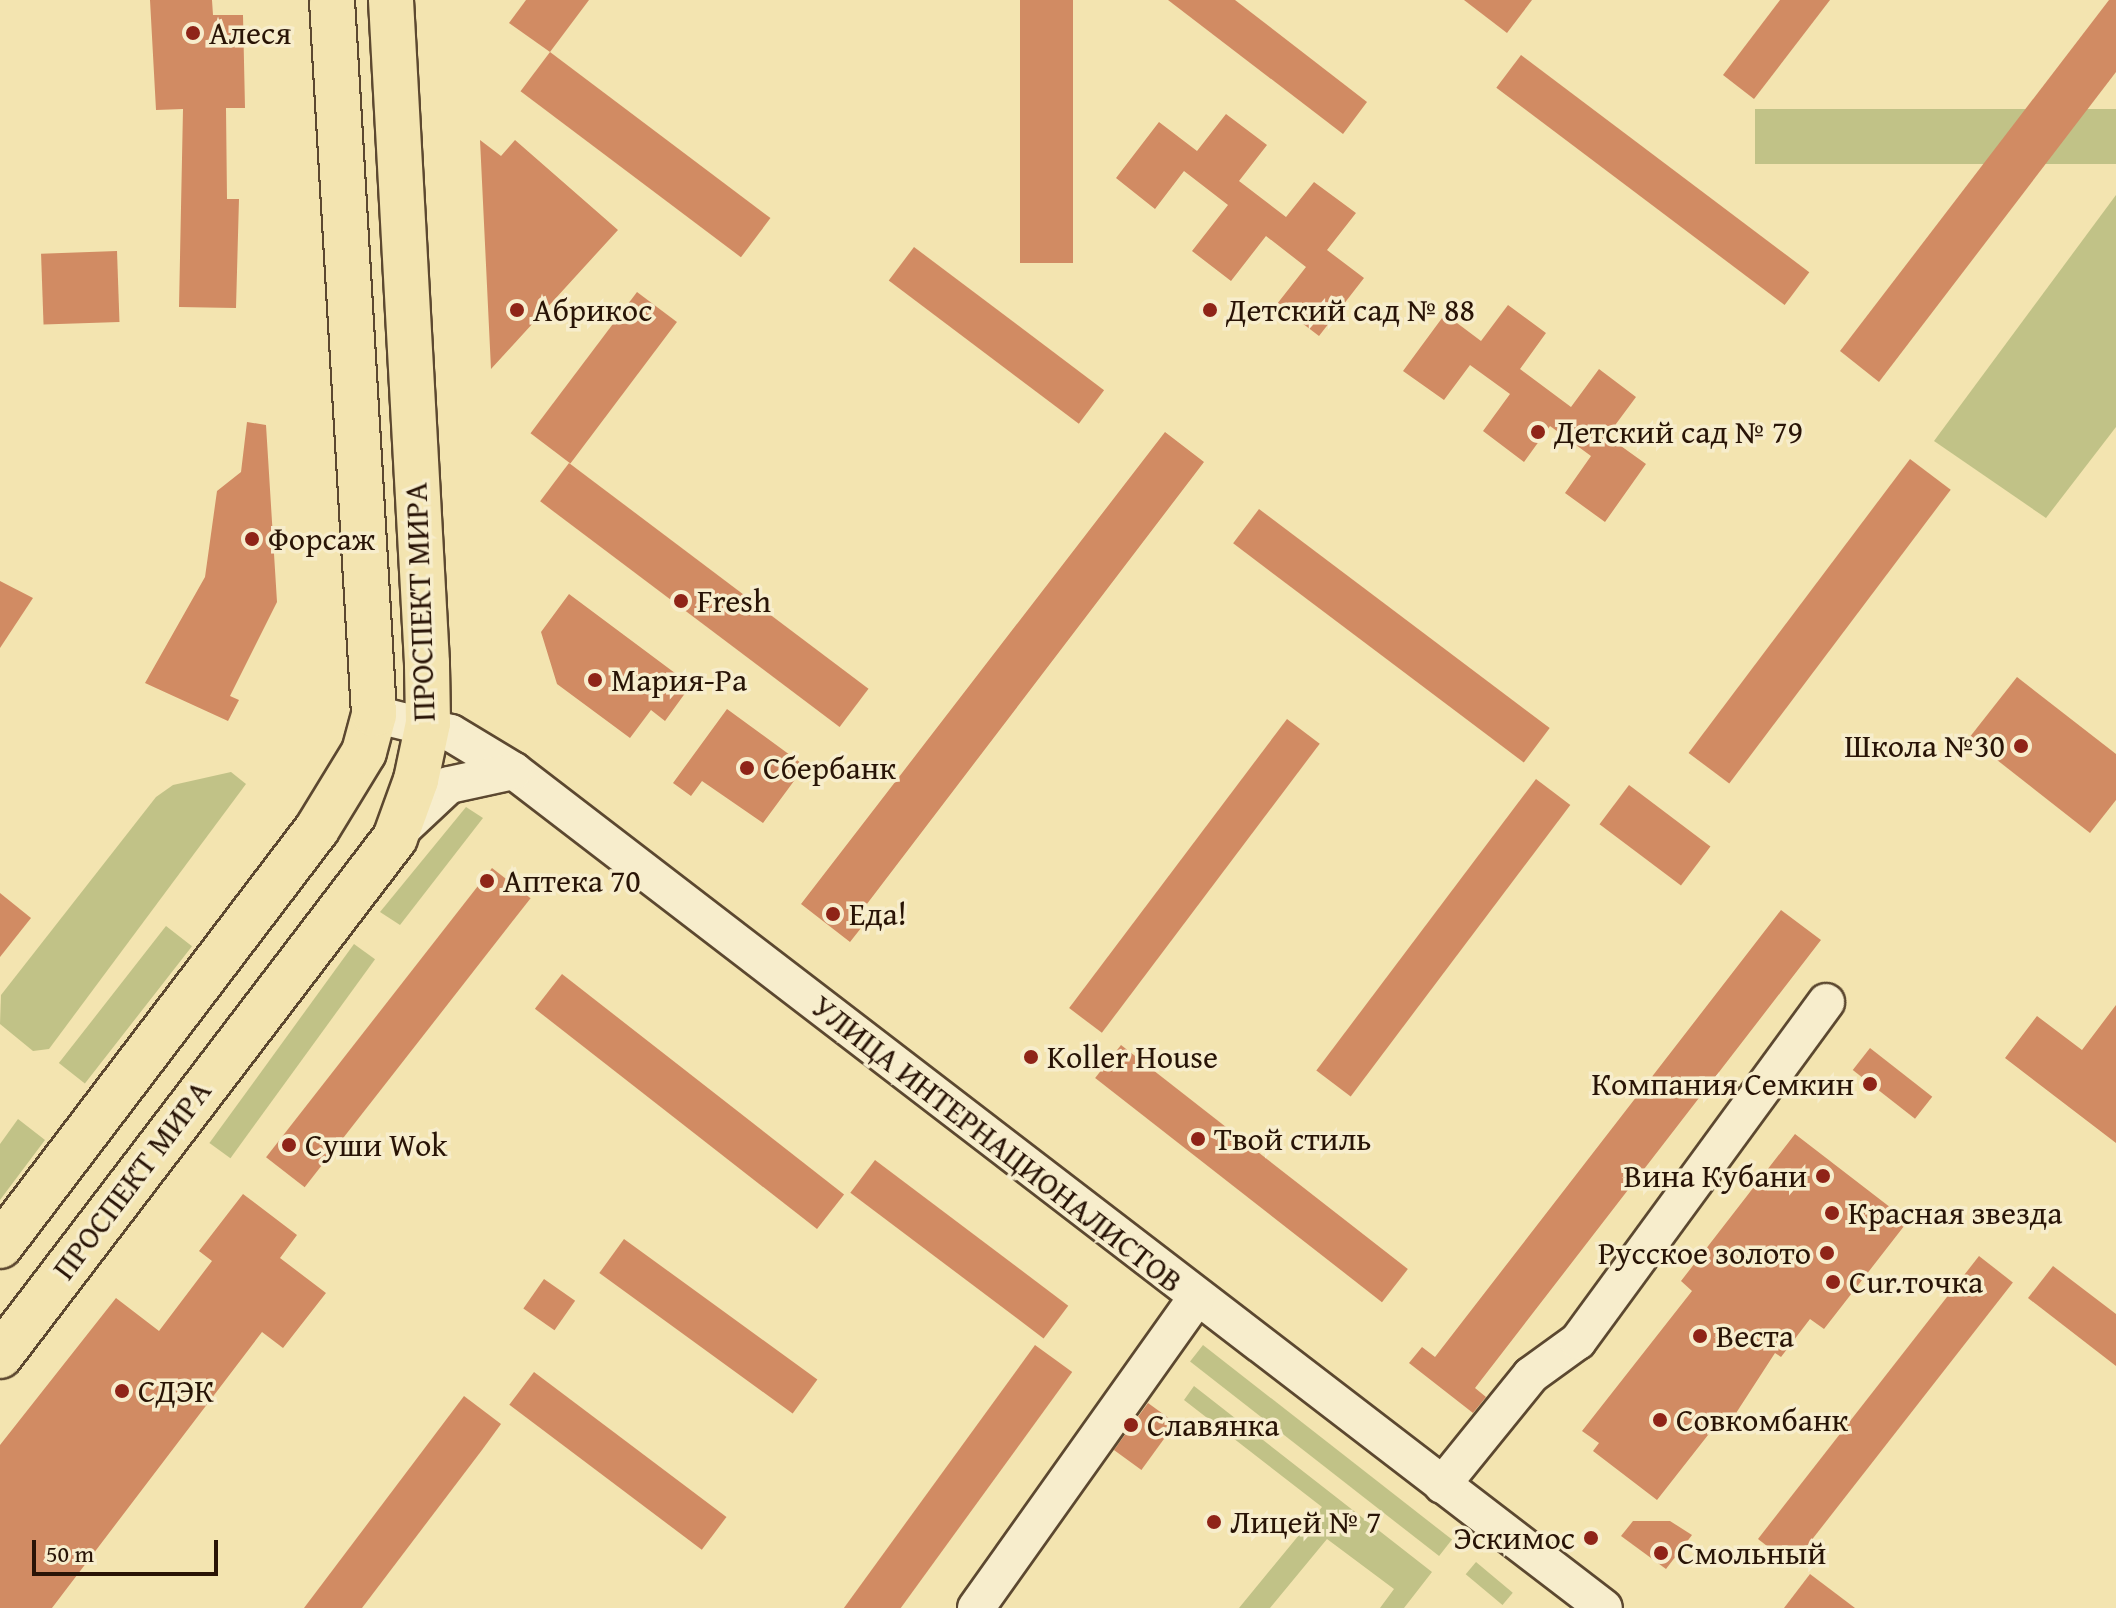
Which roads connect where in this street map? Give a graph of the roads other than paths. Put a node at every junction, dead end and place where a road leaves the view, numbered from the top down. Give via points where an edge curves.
1 (332, 0) edge
2 (391, 0) edge
3 (397, 110) junction
4 (337, 111) junction
5 (404, 252) junction
6 (346, 255) junction
7 (374, 714) junction
8 (428, 723) junction
9 (514, 771) junction
10 (395, 838) junction
11 (1826, 1002) dead end
12 (123, 1084) junction
13 (174, 1125) junction
14 (0, 1246) edge
15 (1196, 1298) junction
16 (0, 1356) edge
17 (1442, 1485) junction
18 (976, 1608) edge
19 (1604, 1608) edge

1 - 4 main road, ПРОСПЕКТ МИРА
2 - 3 main road, ПРОСПЕКТ МИРА
3 - 4 main road
3 - 5 main road, ПРОСПЕКТ МИРА
4 - 6 main road, ПРОСПЕКТ МИРА
5 - 6 main road
5 - 8 main road, ПРОСПЕКТ МИРА
6 - 7 main road, ПРОСПЕКТ МИРА
7 - 8 street, УЛИЦА ИНТЕРНАЦИОНАЛИСТОВ
7 - 12 main road, ПРОСПЕКТ МИРА via 342,793
8 - 9 street, УЛИЦА ИНТЕРНАЦИОНАЛИСТОВ
8 - 10 main road, ПРОСПЕКТ МИРА
9 - 10 street via 449,785
9 - 15 street, УЛИЦА ИНТЕРНАЦИОНАЛИСТОВ
10 - 13 main road, ПРОСПЕКТ МИРА
11 - 17 street via 1578,1341 1531,1375
12 - 13 main road
12 - 14 main road, ПРОСПЕКТ МИРА
13 - 16 main road, ПРОСПЕКТ МИРА
15 - 17 street, УЛИЦА ИНТЕРНАЦИОНАЛИСТОВ
15 - 18 street
17 - 19 street, УЛИЦА ИНТЕРНАЦИОНАЛИСТОВ

